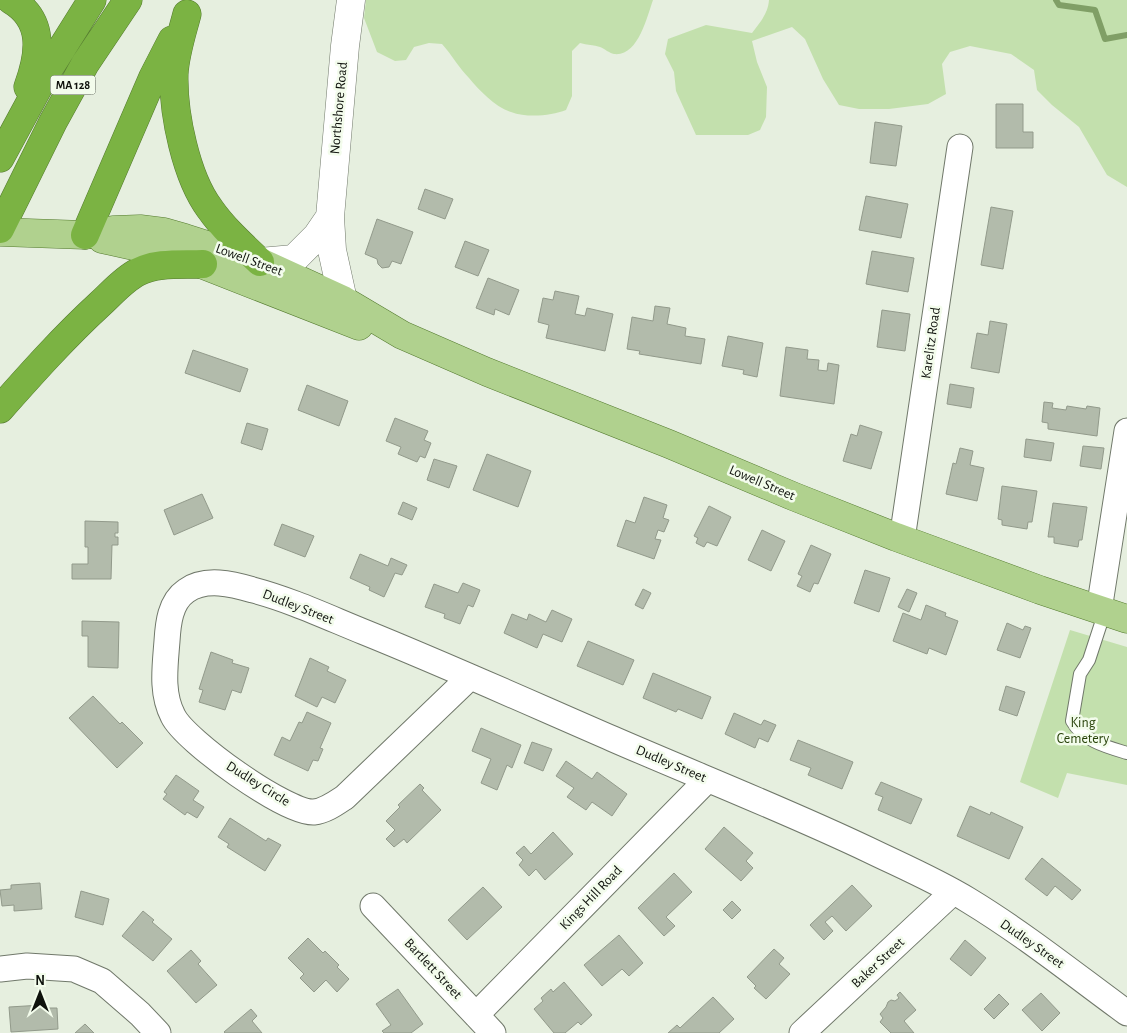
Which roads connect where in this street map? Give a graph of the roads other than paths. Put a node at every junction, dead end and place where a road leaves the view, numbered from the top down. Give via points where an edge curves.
1 (11, 0) edge
2 (92, 0) edge
3 (128, 0) edge
4 (351, 0) edge
5 (190, 7) edge
6 (960, 146) dead end
7 (0, 153) edge
8 (0, 158) edge
9 (330, 217) junction
10 (0, 231) edge
11 (85, 235) junction
12 (260, 262) junction
13 (202, 264) junction
14 (343, 300) junction
15 (402, 335) junction
16 (0, 409) edge
17 (1127, 431) edge
18 (902, 539) junction
19 (186, 591) joint
20 (1110, 613) edge
21 (470, 677) junction
22 (1127, 753) edge
23 (707, 780) junction
24 (953, 892) junction
25 (373, 906) dead end
26 (0, 969) edge
27 (1127, 1013) edge
28 (476, 1015) junction
29 (158, 1033) edge
30 (493, 1033) edge
31 (802, 1033) edge

1 - 7 highway via 31,18 37,37 37,58
2 - 8 highway, MA 128 via 45,75
3 - 10 highway, MA 128 via 85,64
4 - 9 street, Northshore Road
5 - 11 highway via 153,77
5 - 12 highway via 174,73 178,123 195,181 209,208
6 - 18 street, Karelitz Road
9 - 12 street via 294,259
9 - 14 street, Northshore Road via 332,250
10 - 11 main road, Lowell Street
11 - 12 main road, Lowell Street via 113,230 164,232
11 - 13 main road, Lowell Street
12 - 14 main road, Lowell Street
13 - 15 main road, Lowell Street via 362,327
13 - 16 highway via 160,265 126,280 71,331
14 - 15 main road, Lowell Street
15 - 18 main road, Lowell Street
17 - 20 street
18 - 20 main road, Lowell Street
19 - 21 street, Dudley Street via 202,584 223,583 254,590 298,605
19 - 21 street, Dudley Circle via 174,604 167,630 165,692 178,726 254,785 302,811 316,812 345,797
20 - 22 lane via 1080,674 1072,721 1082,735
21 - 23 street, Dudley Street
23 - 24 street, Dudley Street via 821,827
23 - 28 street, Kings Hill Road
24 - 27 street, Dudley Street via 1023,937
24 - 31 street, Baker Street
25 - 28 street, Bartlett Street
26 - 29 street via 26,966 74,969 102,981
28 - 30 street, Bartlett Street

